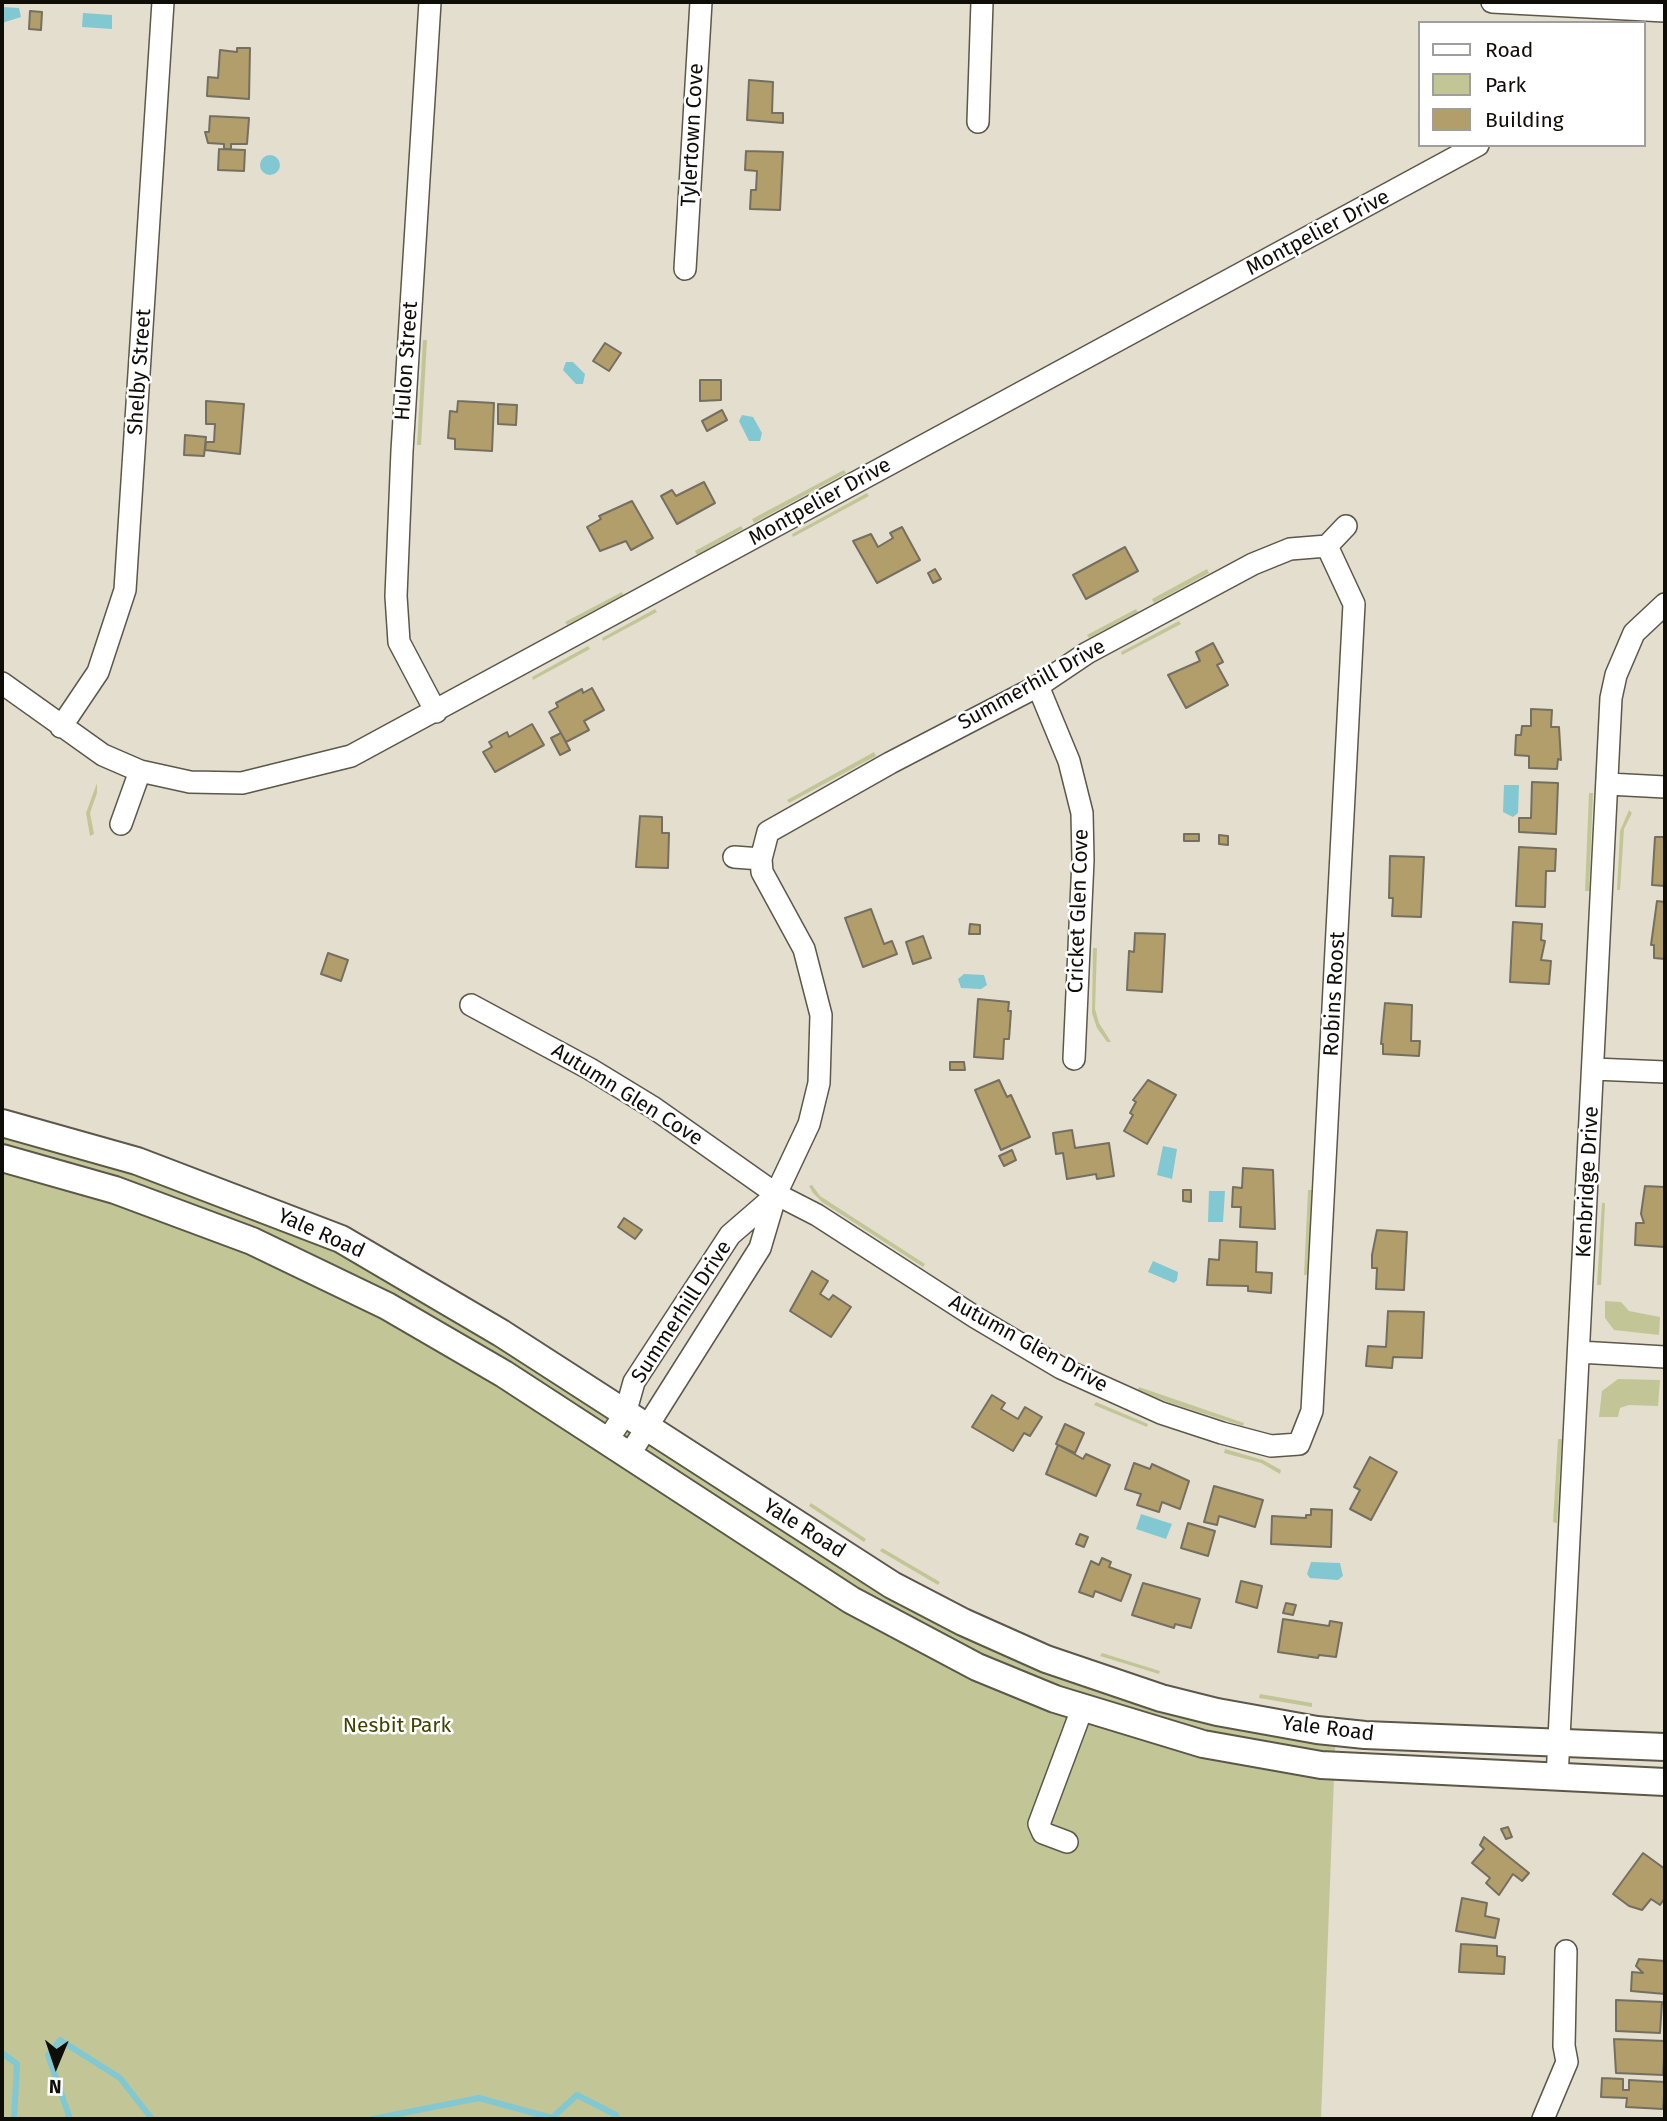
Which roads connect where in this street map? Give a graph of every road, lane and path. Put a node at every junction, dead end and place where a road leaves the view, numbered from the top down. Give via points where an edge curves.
1 (163, 2) edge
2 (430, 2) edge
3 (701, 2) edge
4 (982, 2) edge
5 (1492, 2) edge
6 (1665, 11) edge
7 (1543, 14) edge
8 (978, 122) dead end
9 (1474, 147) edge
10 (685, 269) dead end
11 (1346, 526) dead end
12 (1327, 546) junction
13 (1665, 604) edge
14 (2, 683) edge
15 (1038, 686) junction
16 (436, 712) junction
17 (61, 727) junction
18 (139, 771) junction
19 (1608, 784) junction
20 (1665, 787) edge
21 (121, 824) dead end
22 (734, 857) dead end
23 (761, 859) junction
24 (471, 1005) dead end
25 (1074, 1059) dead end
26 (1594, 1069) junction
27 (1665, 1072) edge
28 (2, 1123) edge
29 (2, 1158) edge
30 (776, 1194) junction
31 (1579, 1352) junction
32 (1665, 1357) edge
33 (625, 1414) junction
34 (647, 1429) junction
35 (606, 1442) junction
36 (1299, 1444) joint
37 (628, 1457) junction
38 (1082, 1709) junction
39 (1558, 1743) junction
40 (1665, 1747) edge
41 (1557, 1778) junction
42 (1665, 1782) edge
43 (1067, 1842) dead end
44 (1566, 1951) dead end
45 (1543, 2119) edge

1 - 17 street, Shelby Street via 125,590 97,672
2 - 16 street, Hulon Street via 396,596 399,642
3 - 10 street, Tylertown Cove
4 - 8 street
5 - 7 street
6 - 7 street
9 - 16 street, Montpelier Drive
11 - 12 street
12 - 15 street, Summerhill Drive via 1290,549 1253,564 1087,653
12 - 36 street, Robins Roost via 1354,604 1312,1411
13 - 19 street, Kenbridge Drive via 1634,633 1616,675
14 - 17 street, Montpelier Drive
15 - 23 street, Summerhill Drive via 788,819 768,832
15 - 25 street, Cricket Glen Cove via 1069,761 1082,813
16 - 18 street, Montpelier Drive via 351,757 242,783 190,782
17 - 18 street, Montpelier Drive via 103,755
18 - 21 street
19 - 20 street
19 - 26 street, Kenbridge Drive
22 - 23 street
23 - 30 street, Summerhill Drive via 762,872 804,949 821,1015 816,1097 809,1124
24 - 30 street, Autumn Glen Cove via 654,1108
26 - 27 street
26 - 31 street, Kenbridge Drive
28 - 33 main road, Yale Road via 136,1161 341,1238 501,1332
29 - 35 main road, Yale Road via 162,1207 320,1272 504,1374
30 - 33 street, Summerhill Drive via 730,1235 634,1382
30 - 34 street, Summerhill Drive via 760,1248
30 - 36 street, Autumn Glen Drive via 1095,1385 1222,1433 1271,1446
31 - 32 street
31 - 39 street, Kenbridge Drive
33 - 34 main road, Yale Road
33 - 35 street, Summerhill Drive
34 - 37 street, Summerhill Drive
34 - 39 main road, Yale Road via 892,1585 1011,1645 1090,1676 1205,1709 1317,1730
35 - 37 main road, Yale Road
37 - 38 main road, Yale Road via 851,1600 977,1667
38 - 41 main road, Yale Road via 1203,1744 1321,1765
38 - 43 street via 1039,1824 1043,1833
39 - 40 main road, Yale Road
39 - 41 street, Kenbridge Drive
41 - 42 main road, Yale Road
44 - 45 street via 1567,2062

